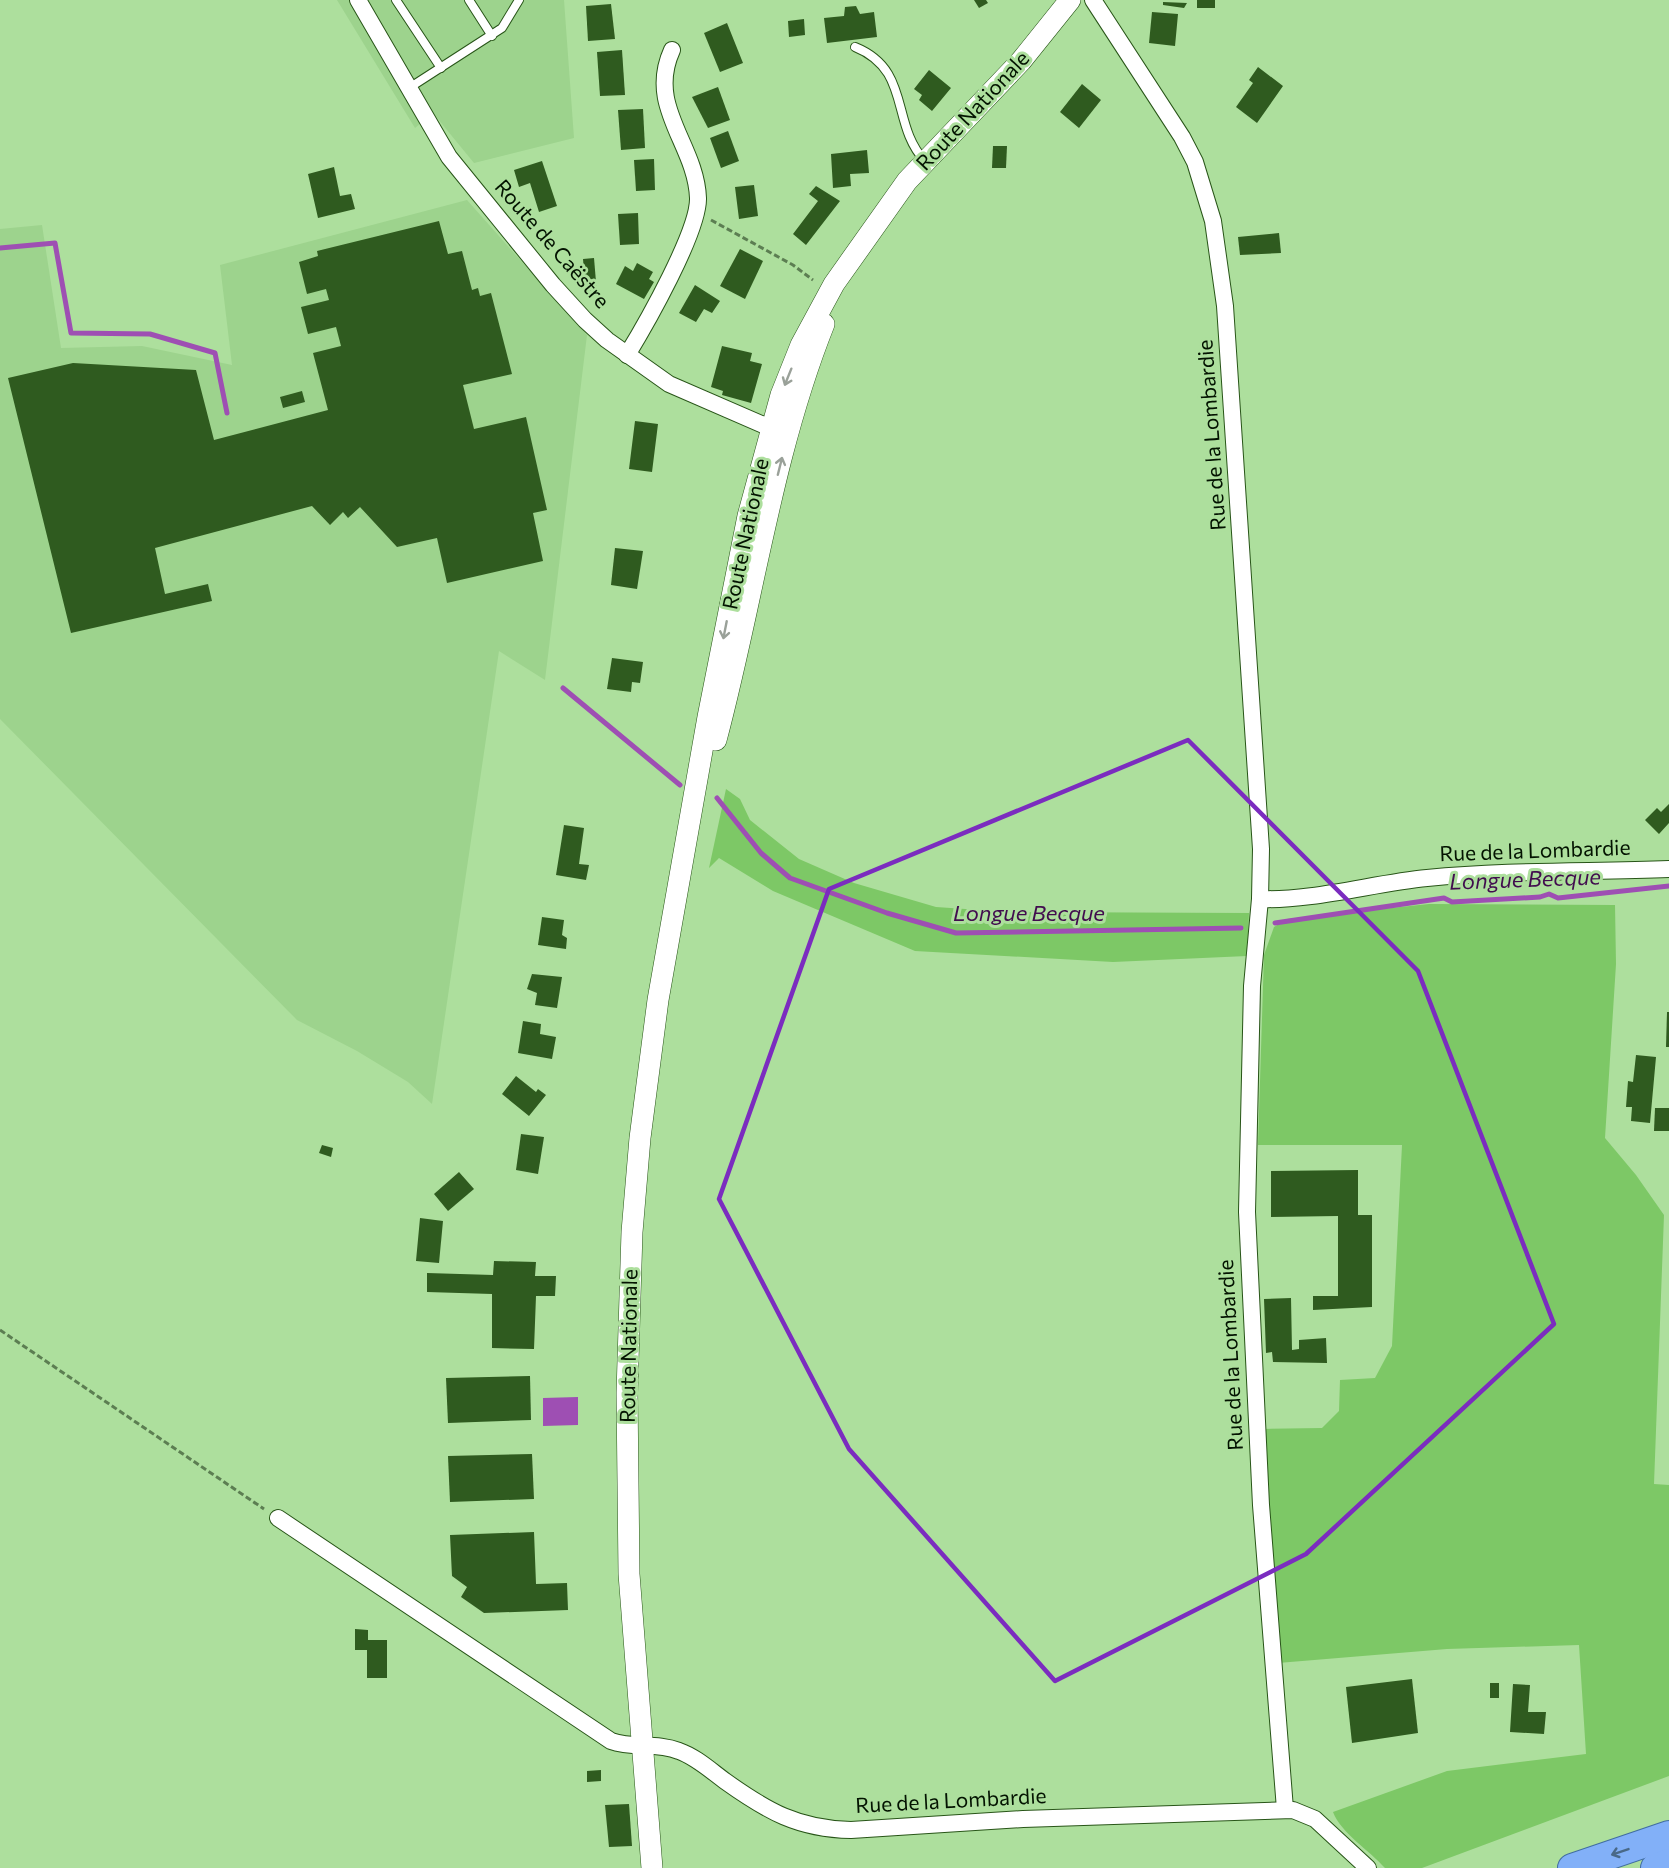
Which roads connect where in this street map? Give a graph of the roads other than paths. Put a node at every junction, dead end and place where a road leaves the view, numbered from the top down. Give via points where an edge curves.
1 (358, 0) edge
2 (396, 0) edge
3 (469, 0) edge
4 (519, 0) edge
5 (1070, 0) edge
6 (1093, 0) edge
7 (492, 36) junction
8 (855, 47) dead end
9 (672, 50) dead end
10 (441, 68) junction
11 (409, 88) junction
12 (925, 160) junction
13 (856, 252) junction
14 (627, 354) junction
15 (779, 432) junction
16 (1669, 869) edge
17 (1260, 899) junction
18 (278, 1518) road end
19 (641, 1747) junction
20 (1285, 1809) junction
21 (1669, 1835) edge
22 (1669, 1863) edge
23 (652, 1866) edge
24 (1368, 1868) edge
25 (1572, 1868) edge
26 (1655, 1868) edge

1 - 11 street, Route de Caëstre
2 - 10 lane
3 - 7 lane
4 - 7 lane via 508,21
5 - 12 street, Route Nationale via 1021,61
6 - 17 street, Rue de la Lombardie via 1189,149 1213,221 1228,343 1259,816
7 - 10 lane
8 - 12 lane via 873,56 886,69 913,145
9 - 14 street via 664,69 663,88 697,187 697,213 688,238
10 - 11 lane
11 - 14 street, Route de Caëstre via 449,157 562,296
12 - 13 street, Route Nationale
13 - 15 street, Route Nationale
13 -> 15 street, Route Nationale via 827,294 801,345
14 - 15 street, Route de Caëstre via 681,390
15 - 19 street, Route Nationale via 737,664 689,834 658,1000 642,1128 632,1249 627,1473
16 - 17 street, Rue de la Lombardie via 1453,876
17 - 20 street, Rue de la Lombardie via 1252,978 1247,1212 1261,1505
18 - 19 street, Rue de la Lombardie via 611,1741
19 - 20 street, Rue de la Lombardie via 679,1751 777,1815 824,1829
19 - 23 street, Route Nationale
20 - 24 street, Rue de la Lombardie via 1315,1819
21 -> 25 highway
22 - 26 highway

